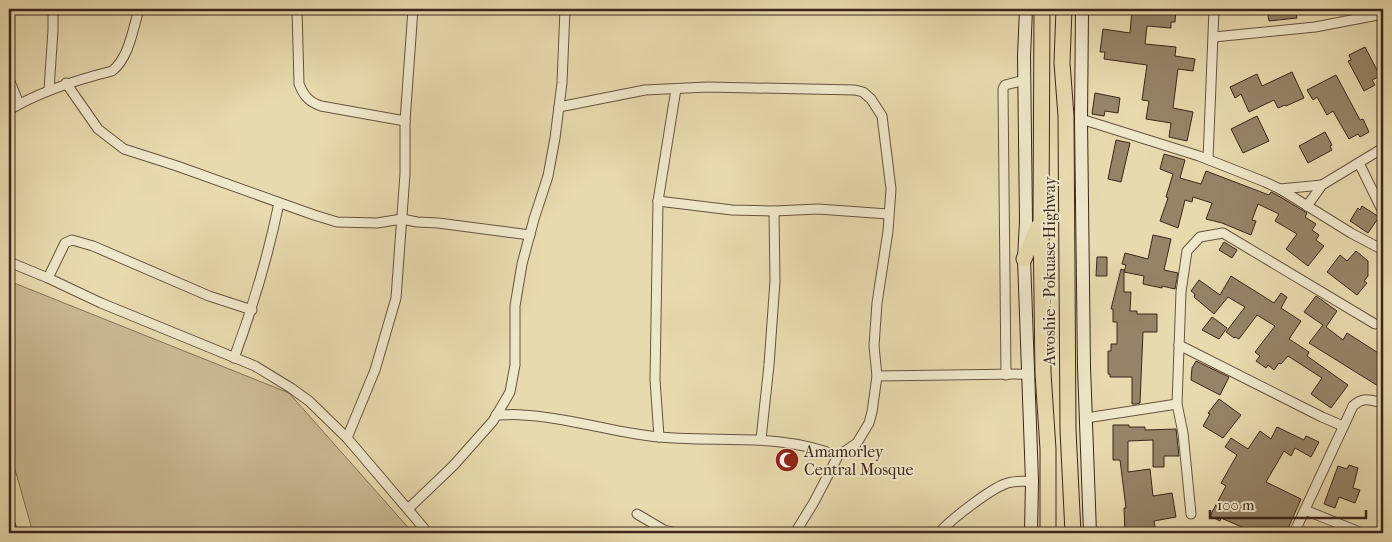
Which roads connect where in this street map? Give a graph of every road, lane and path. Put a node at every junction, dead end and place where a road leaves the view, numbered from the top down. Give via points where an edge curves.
1 (53, 9) edge
2 (139, 9) edge
3 (297, 9) edge
4 (412, 9) edge
5 (565, 9) edge
6 (1026, 9) edge
7 (1042, 9) edge
8 (1064, 9) edge
9 (1082, 9) edge
10 (1214, 9) edge
11 (1383, 14) edge
12 (1214, 37) junction
13 (9, 78) edge
14 (1024, 80) junction
15 (66, 83) junction
16 (676, 88) junction
17 (49, 90) junction
18 (19, 104) junction
19 (559, 107) junction
20 (9, 110) edge
21 (1081, 119) junction
22 (405, 121) junction
23 (1383, 148) edge
24 (1208, 159) junction
25 (1359, 163) junction
26 (1322, 185) junction
27 (1280, 189) junction
28 (658, 201) junction
29 (279, 203) junction
30 (1307, 206) junction
31 (774, 211) junction
32 (1383, 212) edge
33 (888, 214) junction
34 (402, 219) junction
35 (1040, 221) junction
36 (530, 235) junction
37 (1383, 250) edge
38 (1024, 259) junction
39 (9, 262) edge
40 (48, 278) junction
41 (252, 310) junction
42 (1375, 324) dead end
43 (1179, 345) junction
44 (234, 358) junction
45 (1027, 374) junction
46 (1006, 375) junction
47 (877, 376) junction
48 (1383, 403) edge
49 (1176, 404) junction
50 (496, 415) junction
51 (1086, 418) junction
52 (1343, 426) junction
53 (659, 437) junction
54 (347, 438) junction
55 (761, 439) junction
56 (838, 456) junction
57 (1032, 481) junction
58 (408, 509) junction
59 (1305, 510) junction
60 (637, 514) dead end
61 (1191, 514) dead end
62 (9, 525) edge
63 (11, 533) edge
64 (428, 533) edge
65 (677, 533) edge
66 (795, 533) edge
67 (939, 533) edge
68 (1031, 533) edge
69 (1048, 533) edge
70 (1073, 533) edge
71 (1090, 533) edge
72 (1294, 533) edge
73 (1362, 533) edge

1 - 17 street
2 - 15 street via 124,55 116,67 112,71
3 - 22 street via 299,84 311,102
4 - 22 street
5 - 19 street
6 - 14 street
7 - 35 main road, Awoshie - Pokuase Highway
8 - 70 main road, Awoshie - Pokuase Highway via 1062,63 1066,116 1068,430
9 - 21 street
10 - 12 street
11 - 12 street via 1315,27
12 - 24 street
13 - 18 street
14 - 38 street
14 - 46 street via 1003,88
15 - 17 street
15 - 29 street via 98,129 124,149
16 - 19 street via 646,90
16 - 28 street
16 - 33 street via 863,92 877,105 882,116 891,189
17 - 18 street
18 - 20 street
19 - 36 street via 548,176
21 - 24 street
21 - 51 street
22 - 34 street
23 - 25 street
24 - 27 street
25 - 26 street
25 - 32 street
26 - 27 street
26 - 30 street
27 - 30 street
28 - 31 street via 732,210
28 - 53 street via 655,380
29 - 34 street via 337,222 377,223
29 - 41 street
30 - 37 street
31 - 33 street via 818,209
31 - 55 street via 774,281
33 - 47 street via 874,346
34 - 36 street
34 - 54 street via 396,298 375,370
35 - 38 main road
35 - 69 main road, Awoshie - Pokuase Highway
36 - 50 street via 515,306 515,365 510,392
38 - 45 street
39 - 40 street
40 - 41 street via 66,243 72,240 208,296
40 - 44 street
41 - 44 street
42 - 43 street via 1223,233 1200,237 1187,252
43 - 49 street
43 - 52 street
44 - 54 street via 255,366 292,388
45 - 46 street
45 - 57 street
46 - 47 street
47 - 56 street via 869,423 857,443
48 - 52 street via 1366,398 1358,401
49 - 51 street
49 - 61 street via 1183,433
50 - 53 street via 554,419
50 - 58 street via 453,466
51 - 71 street
52 - 59 street
53 - 55 street
54 - 58 street
55 - 56 street via 799,443
56 - 66 street
57 - 67 street via 1005,484 987,493
57 - 68 street
58 - 64 street
59 - 72 street
59 - 73 street
60 - 65 street via 664,530
62 - 63 street

